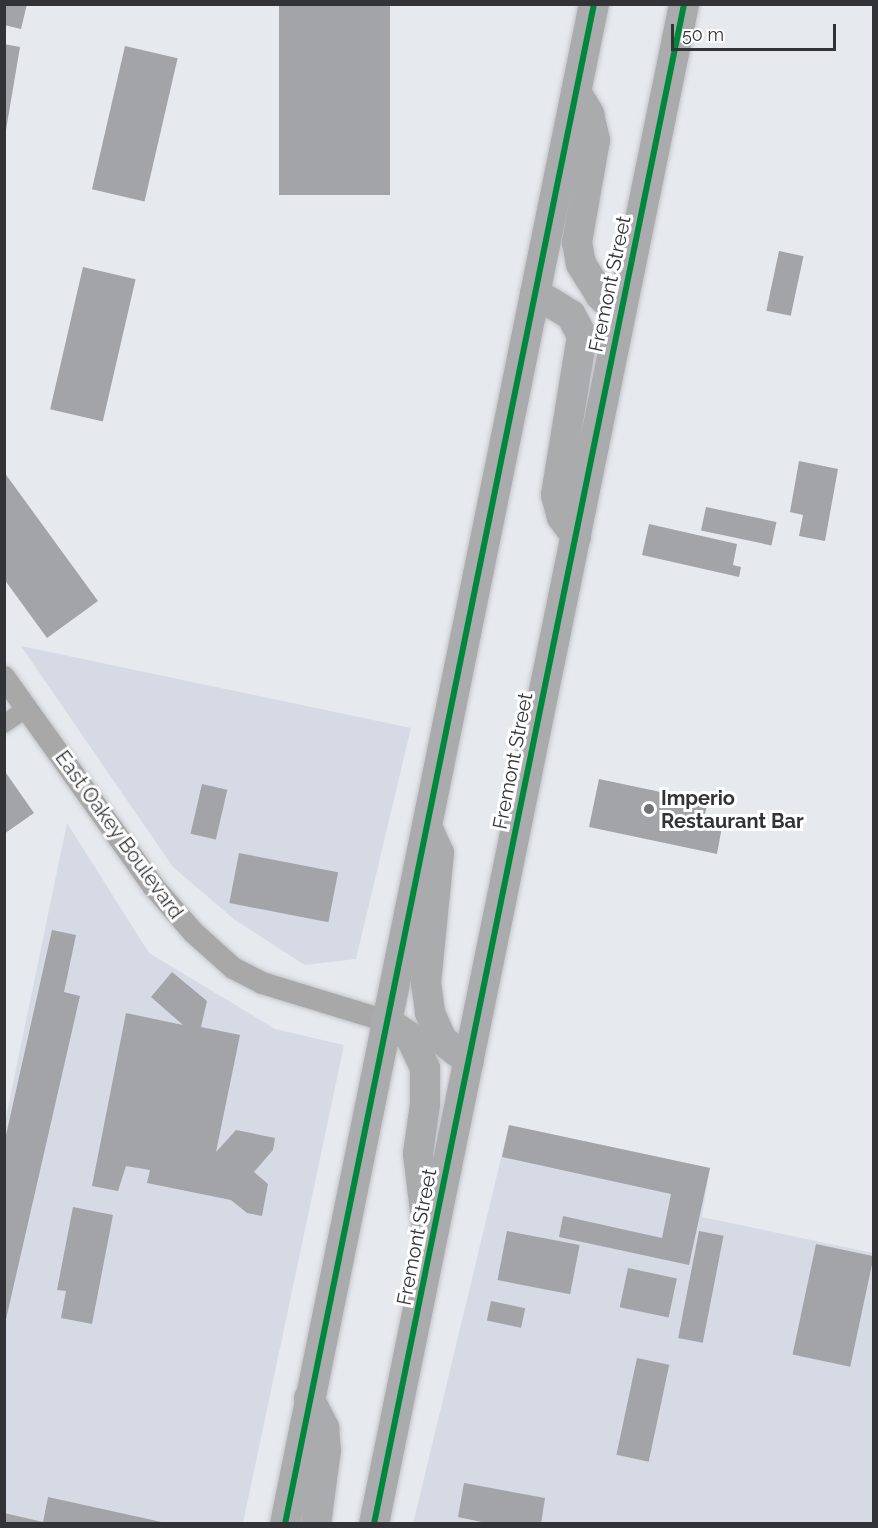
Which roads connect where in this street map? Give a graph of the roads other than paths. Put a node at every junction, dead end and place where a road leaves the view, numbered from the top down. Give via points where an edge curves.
1 (594, 4) edge
2 (684, 4) edge
3 (576, 92) junction
4 (535, 293) junction
5 (621, 314) junction
6 (576, 536) junction
7 (4, 677) edge
8 (27, 708) junction
9 (4, 724) edge
10 (426, 826) junction
11 (386, 1021) junction
12 (469, 1060) junction
13 (432, 1253) junction
14 (309, 1398) junction
15 (285, 1524) edge
16 (316, 1524) edge
17 (374, 1524) edge

1 - 3 main road
2 - 5 main road, Fremont Street
3 - 4 main road
3 - 5 main road via 589,114 595,140 577,242 581,264 600,295
4 - 6 main road via 572,315 582,336 556,495 562,517
4 - 10 main road
5 - 6 main road, Fremont Street
6 - 12 main road, Fremont Street
7 - 8 street, East Oakey Boulevard
8 - 9 street
8 - 11 street, East Oakey Boulevard via 153,886 193,932 233,968 262,982
10 - 11 main road
10 - 12 main road via 439,853 426,983 430,1013 442,1040
11 - 13 main road via 411,1038 425,1068 419,1184
11 - 14 main road
12 - 13 main road, Fremont Street
13 - 17 main road, Fremont Street
14 - 15 main road
14 - 16 main road via 324,1428 326,1450

